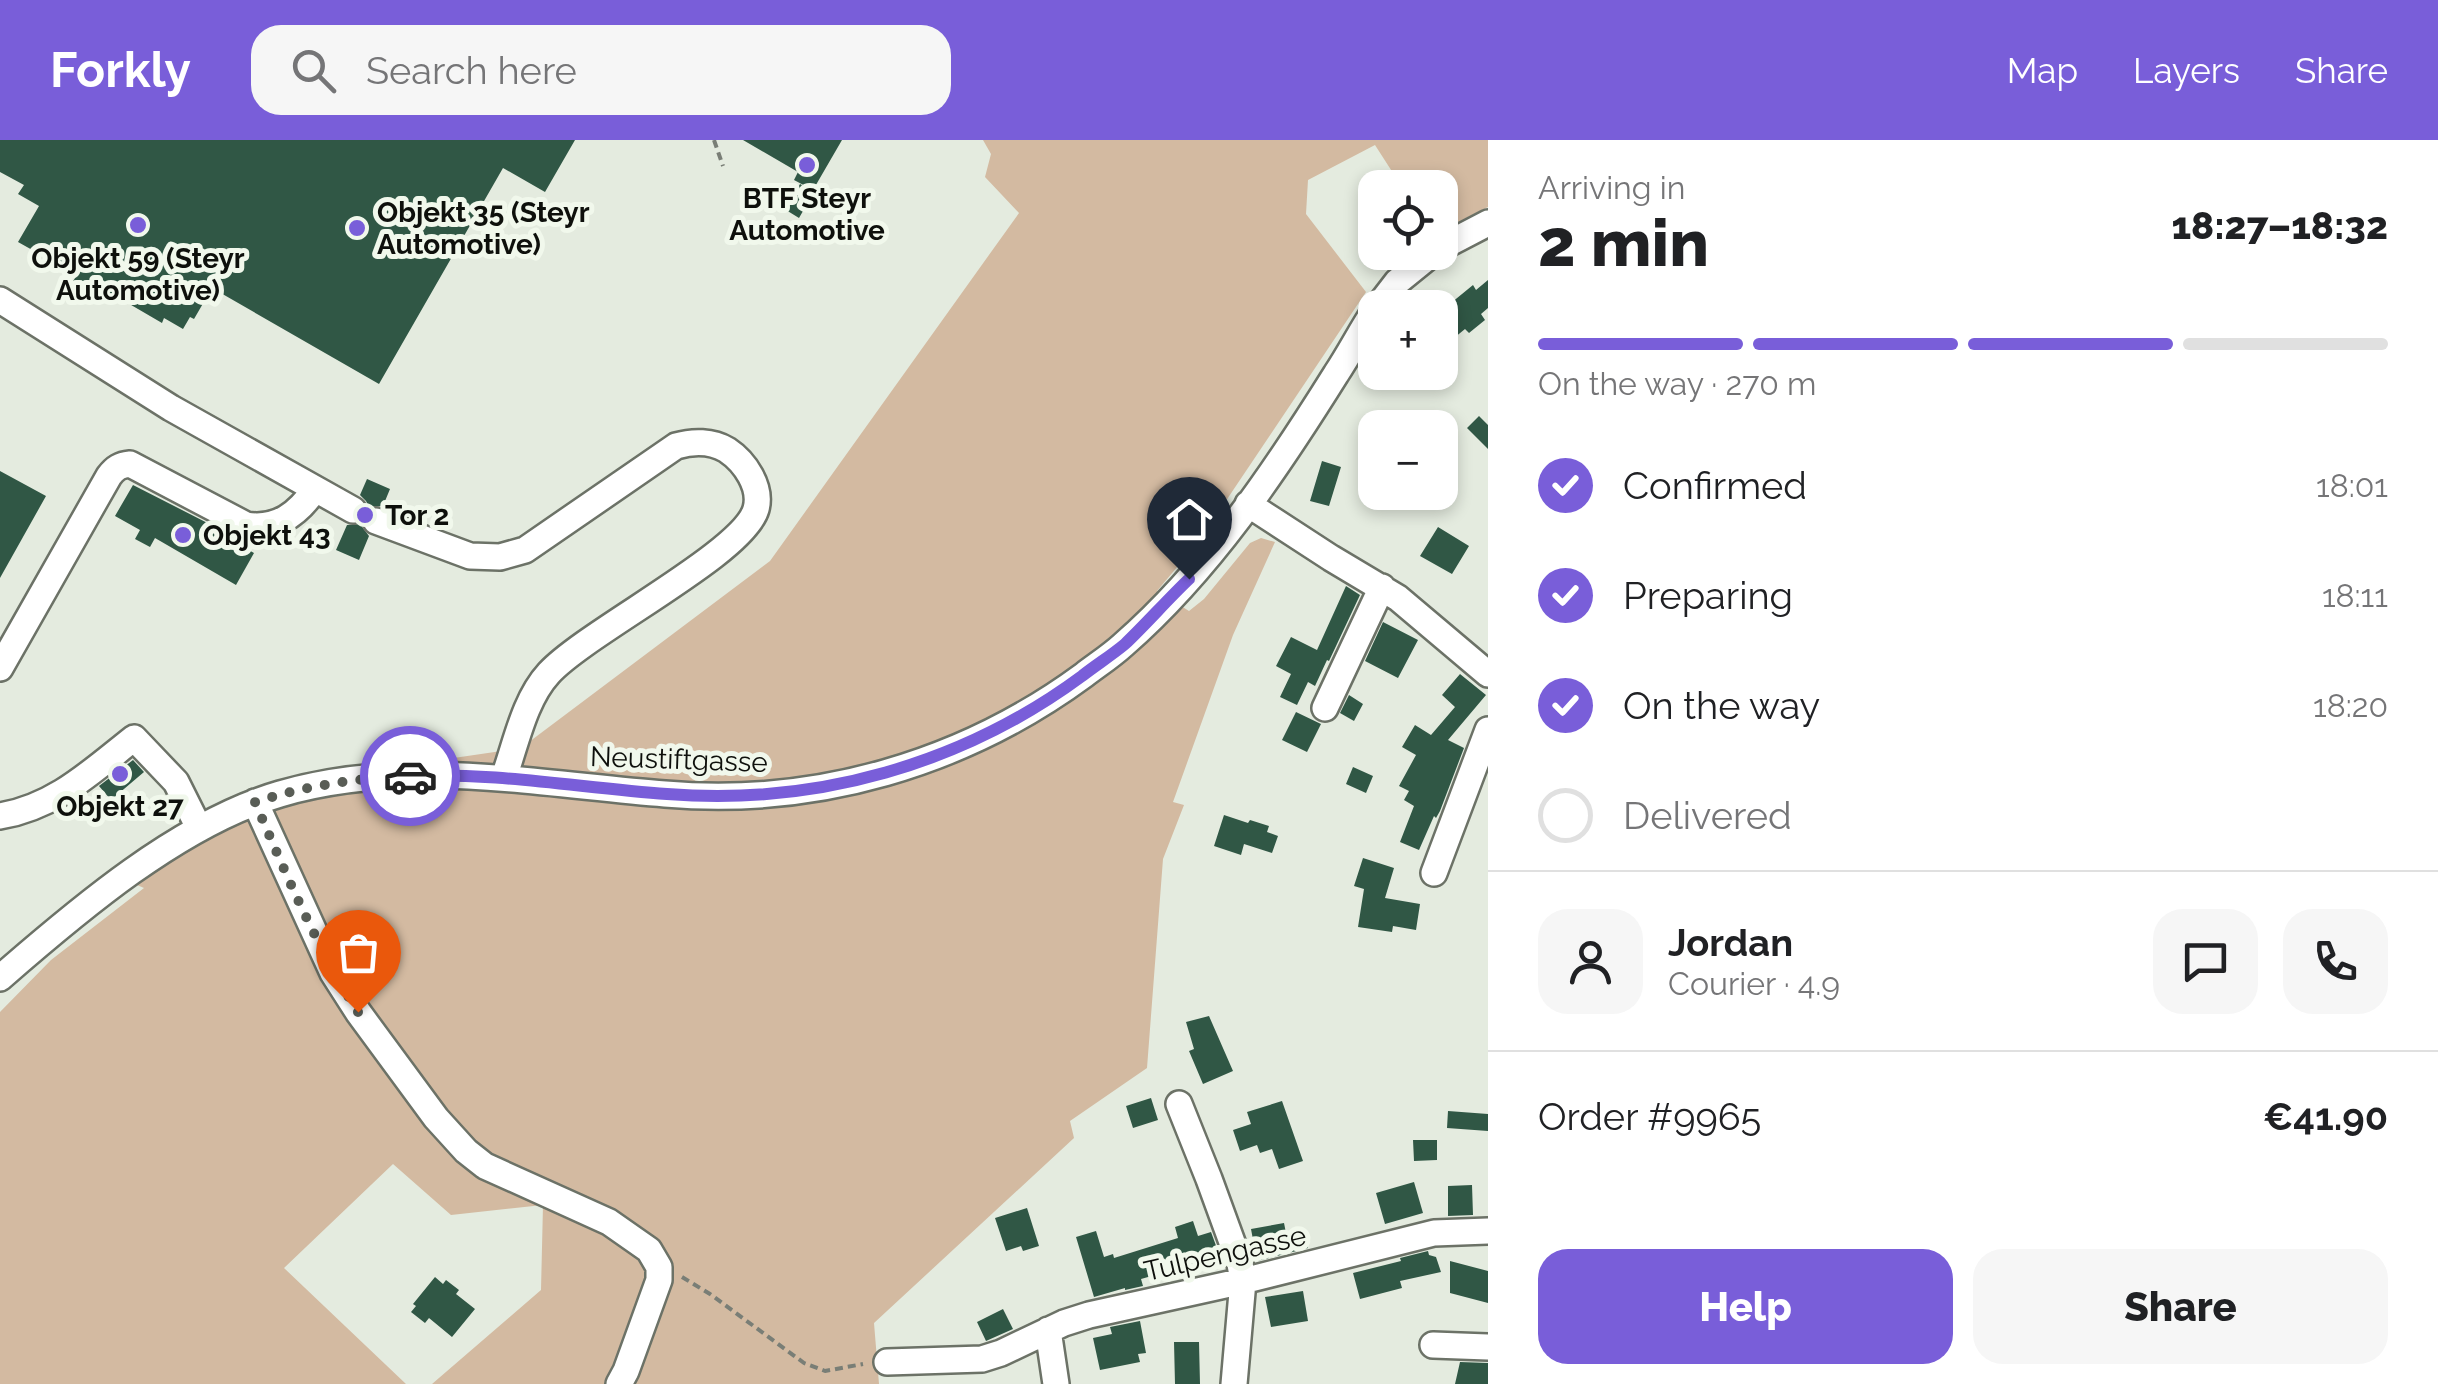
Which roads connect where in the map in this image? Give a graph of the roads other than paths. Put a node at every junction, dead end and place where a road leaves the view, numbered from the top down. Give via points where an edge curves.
1 (1488, 223) edge
2 (1458, 239) edge
3 (1412, 270) edge
4 (1391, 290) edge
5 (0, 300) edge
6 (1358, 337) edge
7 (315, 489) junction
8 (1248, 504) junction
9 (1382, 587) junction
10 (0, 668) edge
11 (1488, 674) edge
12 (1325, 708) dead end
13 (1488, 730) edge
14 (504, 777) junction
15 (255, 802) junction
16 (0, 816) edge
17 (199, 828) junction
18 (1434, 873) dead end
19 (0, 978) edge
20 (1179, 1104) dead end
21 (1488, 1230) edge
22 (1243, 1282) junction
23 (1048, 1330) junction
24 (1432, 1345) dead end
25 (1488, 1347) edge
26 (887, 1362) dead end
27 (982, 1372) edge
28 (619, 1384) edge
29 (1056, 1384) edge
30 (1234, 1384) edge

1 - 2 street, Neustiftgasse
3 - 4 street, Neustiftgasse
5 - 7 street via 170,408
6 - 8 street, Neustiftgasse
7 - 10 street via 277,523 246,525 122,464
7 - 14 street via 470,556 500,558 525,550 676,446 723,447 752,480 756,508 729,543 550,672 535,690
8 - 9 street
8 - 14 street, Neustiftgasse via 1189,579 1123,646 1030,711 922,761 836,785 746,796
9 - 11 street
9 - 12 street
13 - 18 street
14 - 15 street, Neustiftgasse via 345,780
15 - 17 street, Neustiftgasse
15 - 28 street via 333,973 436,1118 485,1166 609,1222 649,1250 660,1267
16 - 17 street via 58,796 134,738 176,782
17 - 19 street, Neustiftgasse via 103,893
20 - 22 street
21 - 22 street, Tulpengasse via 1434,1233
22 - 23 street, Tulpengasse
22 - 30 street
23 - 27 street, Tulpengasse
23 - 29 street
24 - 25 street
26 - 27 street, Tulpengasse

